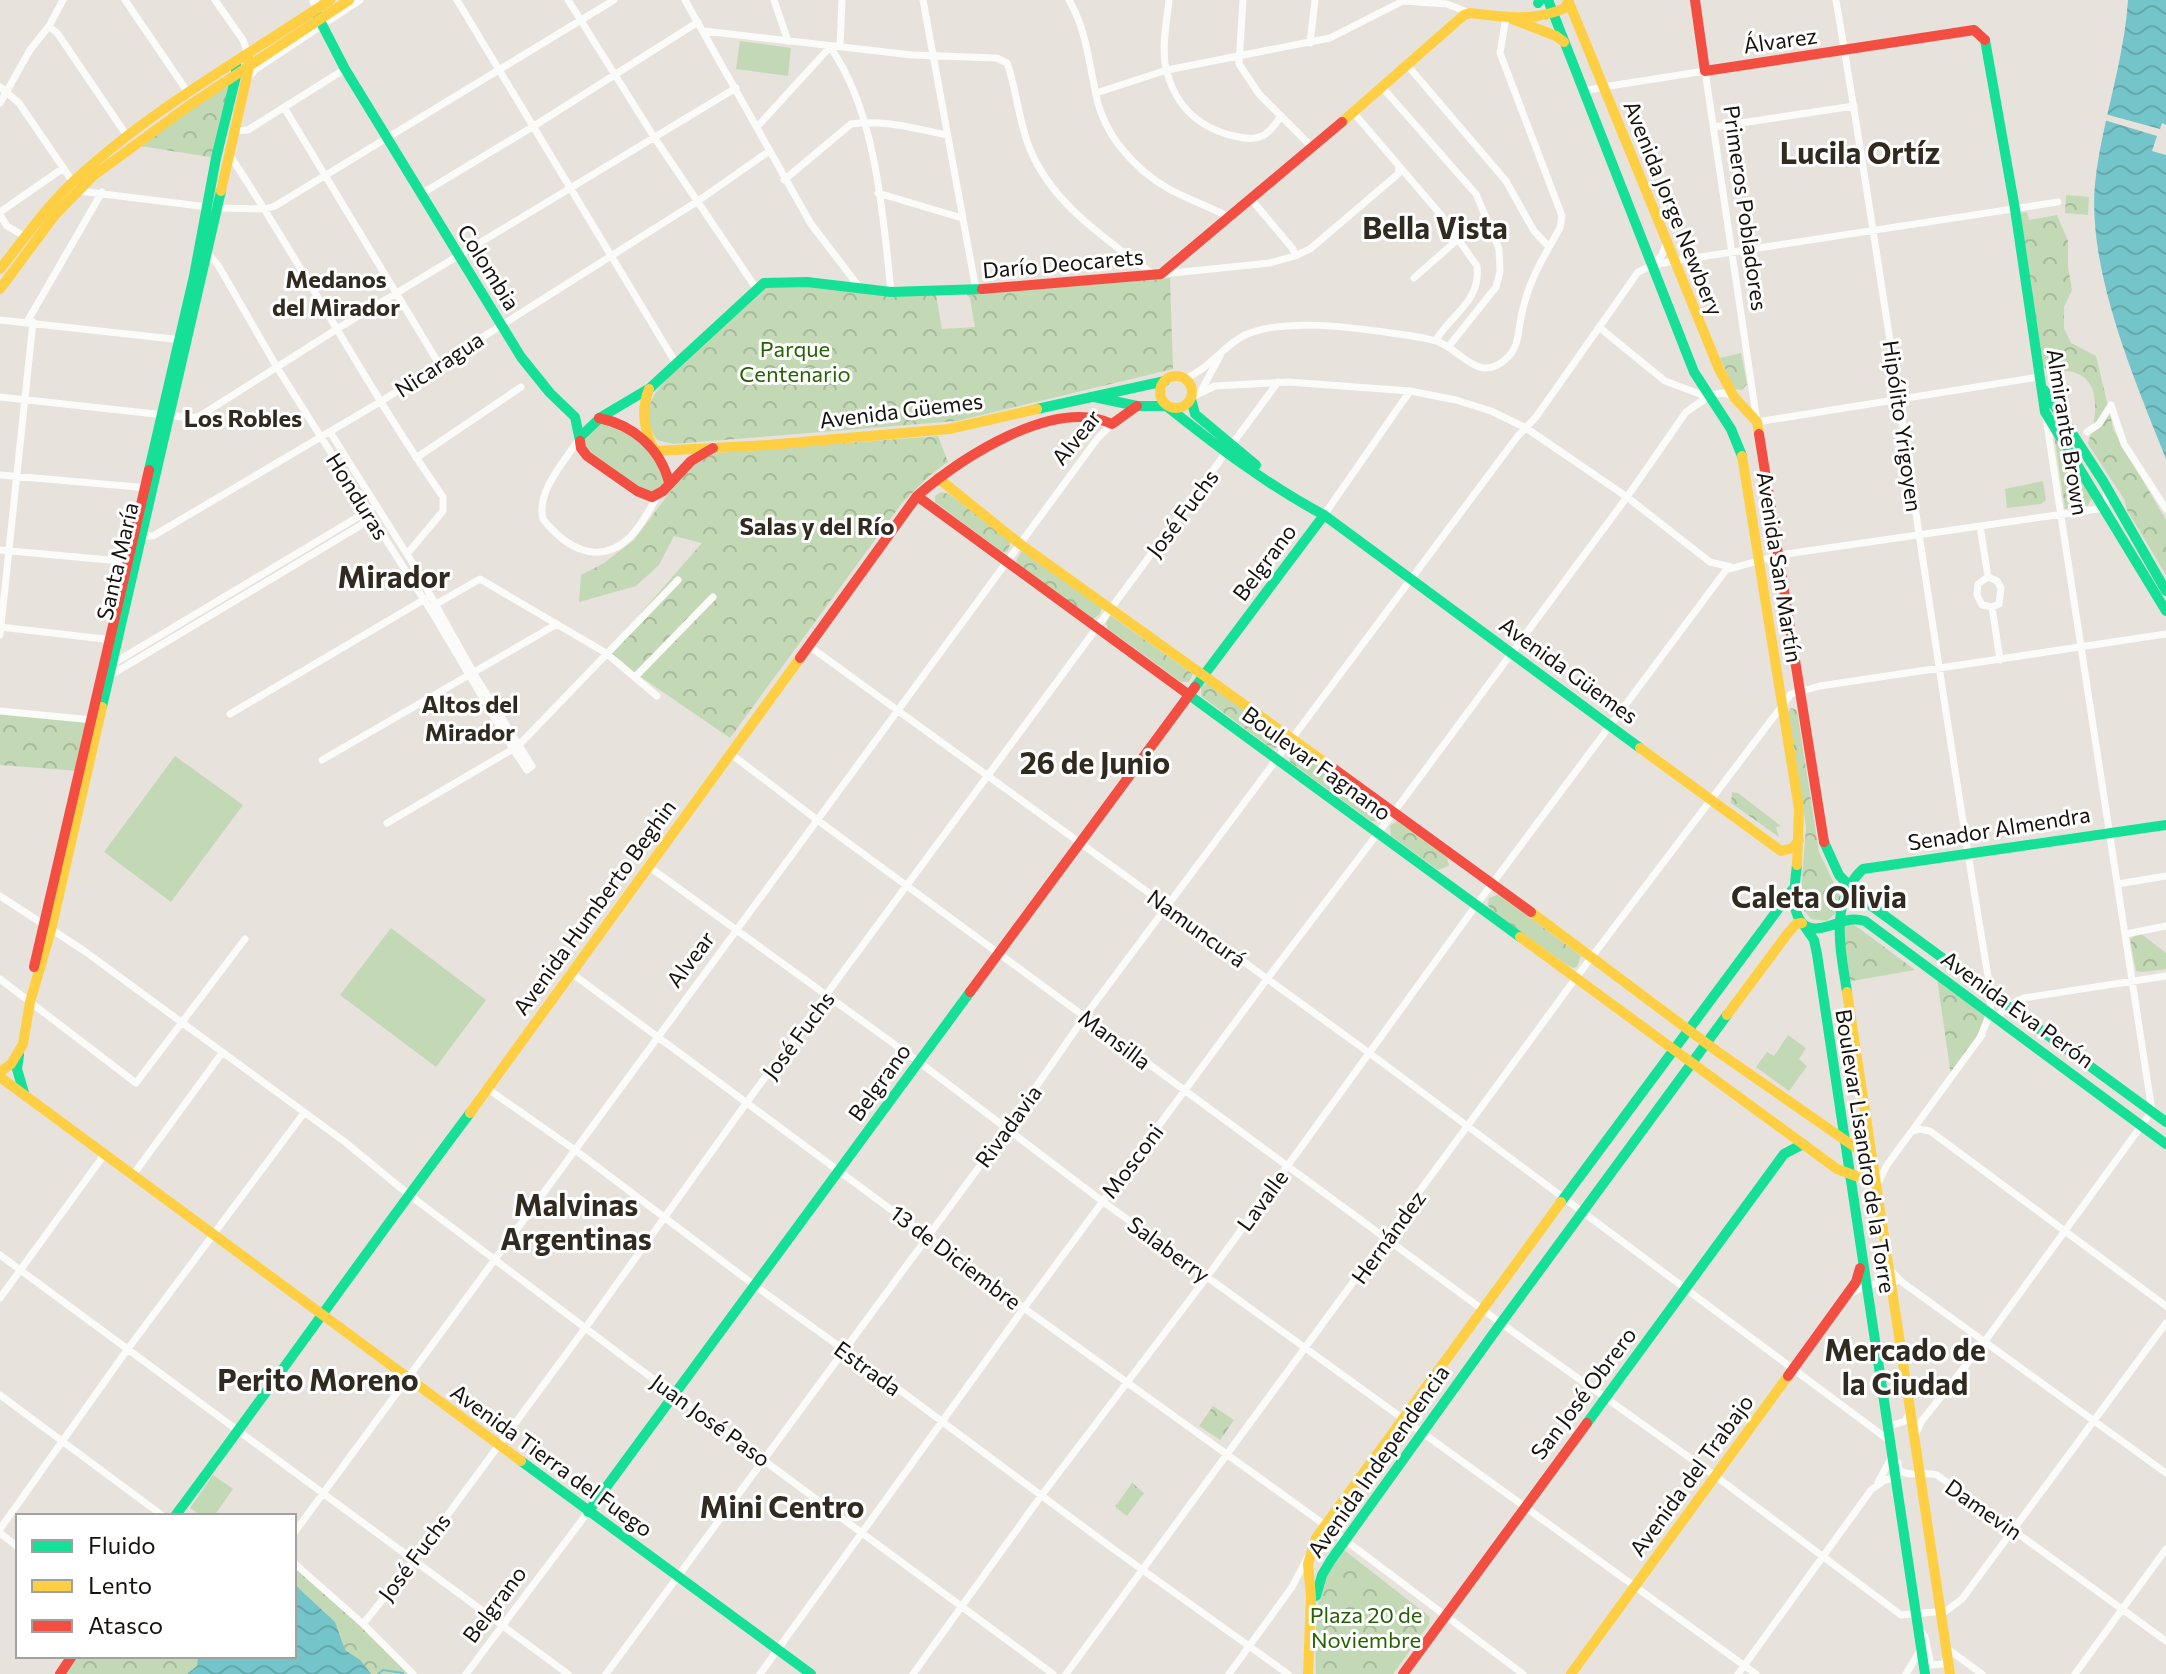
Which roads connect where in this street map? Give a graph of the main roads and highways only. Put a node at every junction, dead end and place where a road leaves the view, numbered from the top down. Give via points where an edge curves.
1 (330, 0) edge
2 (349, 0) edge
3 (1568, 0) edge
4 (1695, 0) edge
5 (1542, 1) edge
6 (317, 10) edge
7 (1553, 13) junction
8 (1509, 18) junction
9 (1985, 38) joint
10 (1564, 42) junction
11 (248, 54) junction
12 (236, 63) junction
13 (249, 67) junction
14 (1705, 71) joint
15 (236, 76) junction
16 (75, 187) junction
17 (211, 206) junction
18 (0, 269) edge
19 (0, 289) edge
20 (183, 340) junction
21 (1710, 349) junction
22 (1689, 360) junction
23 (1165, 381) junction
24 (2040, 381) junction
25 (1141, 385) junction
26 (650, 388) junction
27 (1092, 396) junction
28 (1194, 396) junction
29 (1167, 407) junction
30 (1129, 408) junction
31 (599, 418) junction
32 (1757, 422) joint
33 (1112, 424) joint
34 (1736, 434) joint
35 (580, 437) junction
36 (713, 448) junction
37 (1230, 450) junction
38 (656, 451) junction
39 (938, 478) junction
40 (669, 482) junction
41 (150, 488) junction
42 (917, 496) junction
43 (1319, 512) junction
44 (133, 563) junction
45 (2166, 591) edge
46 (2166, 611) edge
47 (114, 640) junction
48 (1205, 675) junction
49 (1188, 695) junction
50 (95, 720) junction
51 (2166, 825) edge
52 (1799, 840) junction
53 (1793, 889) junction
54 (1848, 889) junction
55 (1841, 920) junction
56 (1802, 923) junction
57 (28, 1000) junction
58 (1690, 1030) junction
59 (23, 1044) junction
60 (1707, 1044) junction
61 (1675, 1050) junction
62 (1692, 1064) junction
63 (1, 1073) edge
64 (25, 1095) junction
65 (2166, 1122) edge
66 (1844, 1142) junction
67 (1803, 1144) junction
68 (2166, 1144) edge
69 (1837, 1169) junction
70 (1874, 1169) junction
71 (1850, 1175) junction
72 (1853, 1195) junction
73 (1862, 1258) junction
74 (322, 1314) junction
75 (588, 1512) junction
76 (177, 1514) edge
77 (1331, 1560) junction
78 (1308, 1567) junction
79 (1311, 1624) junction
80 (811, 1674) edge
81 (1308, 1674) edge
82 (1403, 1674) edge
83 (1571, 1674) edge
84 (1925, 1674) edge
85 (1950, 1674) edge

1 - 6 main road
2 - 6 main road
3 - 7 main road via 1565,8
3 - 21 main road, Avenida Jorge Newbery
4 - 14 main road, Primeros Pobladores
5 - 7 main road, Avenida Jorge Newbery
5 - 8 main road
6 - 11 main road
6 - 13 main road
6 - 35 main road, Colombia via 345,69 458,255 531,370 575,417
7 - 8 main road
7 - 10 main road, Avenida Jorge Newbery
8 - 10 main road
8 - 26 main road, Darío Deocarets via 1470,13 1458,20 1158,275 891,292 774,281 756,288
9 - 14 main road, Álvarez via 1974,30
9 - 24 main road, Almirante Brown
10 - 22 main road, Avenida Jorge Newbery
11 - 12 main road
11 - 13 main road, Santa María
12 - 15 main road, Santa María
12 - 16 main road via 127,136
13 - 15 main road
13 - 17 main road, Santa María
15 - 16 main road
15 - 17 main road, Santa María
16 - 18 main road
16 - 19 main road
17 - 20 main road, Santa María
17 - 20 main road, Santa María via 207,253
20 - 41 main road, Santa María
21 - 22 main road via 1704,359
21 - 32 main road, Avenida Jorge Newbery via 1726,385
22 - 34 main road, Avenida Jorge Newbery via 1707,397
23 - 25 main road, Avenida Güemes
23 - 28 main road via 1186,378
23 - 29 main road via 1159,395
24 - 45 main road
24 - 46 main road, Almirante Brown via 2045,412
25 - 27 main road, Avenida Güemes
25 - 30 main road, Alvear
26 - 31 main road
26 - 38 main road via 644,414
27 - 30 main road, Avenida Güemes
27 - 36 main road, Avenida Güemes via 949,429
28 - 29 main road via 1185,405
28 - 37 main road, Avenida Güemes via 1200,419
29 - 30 main road, Avenida Güemes
29 - 37 main road, Avenida Güemes
30 - 33 main road, Alvear
31 - 35 main road
31 - 38 main road via 616,421
32 - 54 main road, Avenida San Martín via 1824,845
33 - 39 main road, Avenida Humberto Beghin via 1086,416 1050,422 995,444
34 - 52 main road, Avenida San Martín via 1799,809
35 - 40 main road, Colombia via 587,456 642,494 657,497
36 - 38 main road, Avenida Güemes
36 - 40 main road
37 - 43 main road, Avenida Güemes
38 - 40 main road
39 - 42 main road, Avenida Humberto Beghin
39 - 48 main road, Boulevar Fagnano via 1020,544
41 - 44 main road, Santa María
41 - 44 main road, Santa María
42 - 49 main road, Boulevar Fagnano
42 - 74 main road, Avenida Humberto Beghin
43 - 48 main road, Belgrano
43 - 52 main road, Avenida Güemes via 1781,851 1791,850
44 - 47 main road, Santa María
47 - 50 main road, Santa María
47 - 50 main road, Santa María via 114,663
48 - 49 main road, Belgrano
48 - 58 main road, Boulevar Fagnano
49 - 61 main road, Boulevar Fagnano
49 - 75 main road, Belgrano
50 - 57 main road, Santa María
51 - 54 main road, Senador Almendra via 1863,869
52 - 53 main road, Avenida San Martín
53 - 56 main road, Boulevar Lisandro de la Torre
53 - 58 main road, Avenida Independencia
54 - 55 main road, Boulevar Lisandro de la Torre
54 - 65 main road, Avenida Eva Perón
55 - 56 main road via 1819,929
55 - 68 main road, Avenida Eva Perón via 1865,921
55 - 70 main road, Boulevar Lisandro de la Torre via 1838,933
56 - 60 main road, Avenida Independencia via 1788,933
56 - 66 main road, Boulevar Lisandro de la Torre via 1814,940
57 - 59 main road, Santa María
57 - 63 main road, Santa María via 18,1039
58 - 60 main road, Boulevar Fagnano
58 - 61 main road, Avenida Independencia
59 - 63 main road, Santa María
59 - 64 main road via 17,1069
60 - 62 main road, Avenida Independencia
60 - 66 main road, Boulevar Fagnano
61 - 62 main road, Boulevar Fagnano
61 - 78 main road, Avenida Independencia via 1325,1525
62 - 67 main road, Boulevar Fagnano
62 - 77 main road, Avenida Independencia
63 - 64 main road, Avenida Tierra del Fuego
64 - 74 main road, Avenida Tierra del Fuego
66 - 70 main road, Boulevar Fagnano via 1865,1154
66 - 71 main road, Boulevar Lisandro de la Torre
67 - 69 main road, Boulevar Fagnano
67 - 82 main road, San José Obrero via 1784,1154
69 - 71 main road
69 - 72 main road
70 - 71 main road via 1862,1177
70 - 85 main road, Boulevar Lisandro de la Torre via 1914,1442 1913,1474
71 - 72 main road, Boulevar Lisandro de la Torre
72 - 73 main road, Boulevar Lisandro de la Torre
73 - 83 main road, Avenida del Trabajo via 1856,1282
73 - 84 main road, Boulevar Lisandro de la Torre
74 - 75 main road, Avenida Tierra del Fuego
74 - 76 main road, Avenida Humberto Beghin
75 - 80 main road, Avenida Tierra del Fuego
77 - 78 main road via 1316,1573
77 - 79 main road, Avenida Independencia
78 - 79 main road, Avenida Independencia
79 - 81 main road

